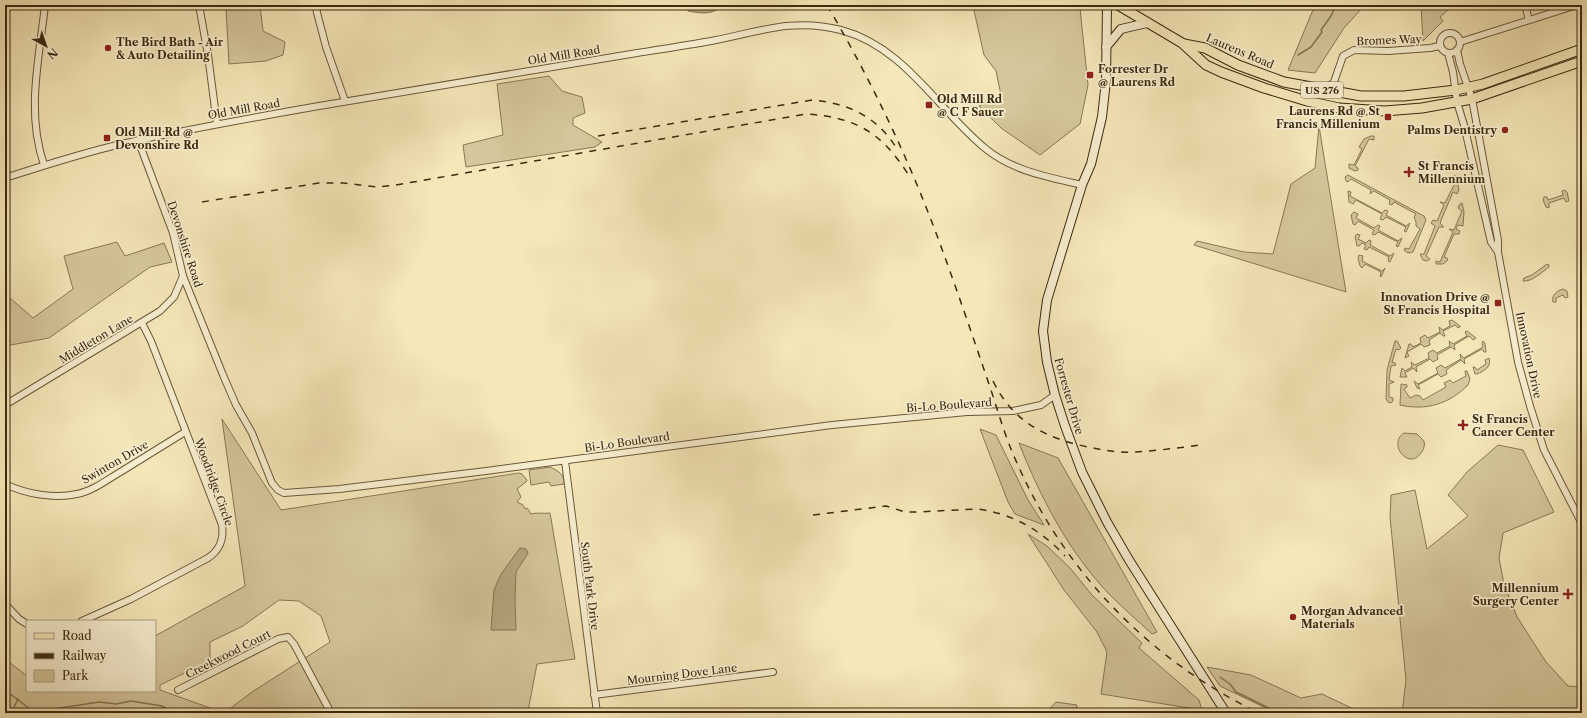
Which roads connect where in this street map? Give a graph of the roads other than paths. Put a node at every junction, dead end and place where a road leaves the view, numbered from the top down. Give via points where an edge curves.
1 (45, 5) edge
2 (199, 5) edge
3 (315, 5) edge
4 (1107, 5) edge
5 (1118, 5) edge
6 (1525, 5) edge
7 (1577, 5) edge
8 (1529, 20) junction
9 (1147, 23) junction
10 (1460, 42) junction
11 (1182, 43) junction
12 (1440, 46) junction
13 (1106, 47) junction
14 (1582, 49) edge
15 (1457, 50) junction
16 (1448, 53) junction
17 (1582, 61) edge
18 (1334, 82) junction
19 (1468, 87) junction
20 (1324, 90) junction
21 (1456, 90) junction
22 (1342, 93) junction
23 (1472, 99) junction
24 (345, 101) junction
25 (1457, 102) junction
26 (216, 124) junction
27 (138, 140) junction
28 (44, 165) junction
29 (5, 178) edge
30 (1082, 185) junction
31 (1498, 252) junction
32 (183, 276) junction
33 (142, 323) junction
34 (1055, 396) junction
35 (5, 405) edge
36 (245, 419) joint
37 (185, 432) junction
38 (564, 461) junction
39 (5, 484) edge
40 (1582, 524) edge
41 (5, 604) edge
42 (84, 620) edge
43 (26, 623) edge
44 (773, 672) dead end
45 (178, 690) dead end
46 (594, 695) junction
47 (331, 713) edge
48 (597, 713) edge
49 (1226, 713) edge

1 - 28 street via 34,111 37,143
2 - 26 street
3 - 24 street via 326,47
4 - 13 street, Forrester Drive
5 - 9 main road, US 276
6 - 8 street
7 - 8 street
8 - 10 street
9 - 11 main road, US 276
9 - 13 street via 1126,26
10 - 12 street via 1452,32 1446,33 1440,38
10 - 15 street
11 - 20 main road, Laurens Road / US 276 via 1205,48 1238,65 1284,82
11 - 25 main road, Laurens Road / US 276 via 1206,65 1221,72 1264,88 1339,108 1385,111
12 - 16 street
12 - 18 street, Bromes Way via 1388,51 1354,50 1341,60
13 - 30 street, Forrester Drive via 1102,117 1092,159
14 - 19 main road, Laurens Road / US 276
15 - 16 street
15 - 19 street, Innovation Drive
16 - 21 street, Innovation Drive
17 - 23 main road, Laurens Road / US 276
18 - 20 street
18 - 22 street
19 - 21 main road, Laurens Road / US 276
19 - 23 street, Innovation Drive
20 - 22 main road, Laurens Road / US 276
21 - 22 main road, Laurens Road / US 276 via 1404,96 1361,96
21 - 25 street, Innovation Drive
23 - 25 main road, Laurens Road / US 276
23 - 31 street, Innovation Drive via 1498,240
24 - 26 street, Old Mill Road
24 - 30 street, Old Mill Road via 802,24 841,30 874,43 917,77 986,149 1008,163 1036,174
25 - 31 street, Innovation Drive via 1491,242
26 - 27 street, Old Mill Road
27 - 28 street, Old Mill Road
27 - 32 street, Devonshire Road via 169,221
28 - 29 street, Old Mill Road
30 - 34 street, Forrester Drive via 1045,313 1045,350
31 - 40 street, Innovation Drive via 1518,362 1530,406 1544,450
32 - 33 street, Middleton Lane via 170,303
32 - 36 street, Devonshire Road via 232,395
33 - 35 street, Middleton Lane
33 - 37 street, Woodridge Circle
34 - 38 street, Bi-Lo Boulevard via 1041,405 1013,411 967,412 832,425
34 - 49 street, Forrester Drive via 1082,472 1107,522
36 - 38 street, Bi-Lo Boulevard via 272,483 278,490 287,493
37 - 39 street, Swinton Drive via 84,492 68,496 50,495 25,491
37 - 42 street, Woodridge Circle via 222,524 220,545 208,558 131,599
38 - 46 street, South Park Drive
41 - 43 street
44 - 46 street, Mourning Dove Lane
45 - 47 street, Creekwood Court via 278,639 288,637
46 - 48 street, South Park Drive

